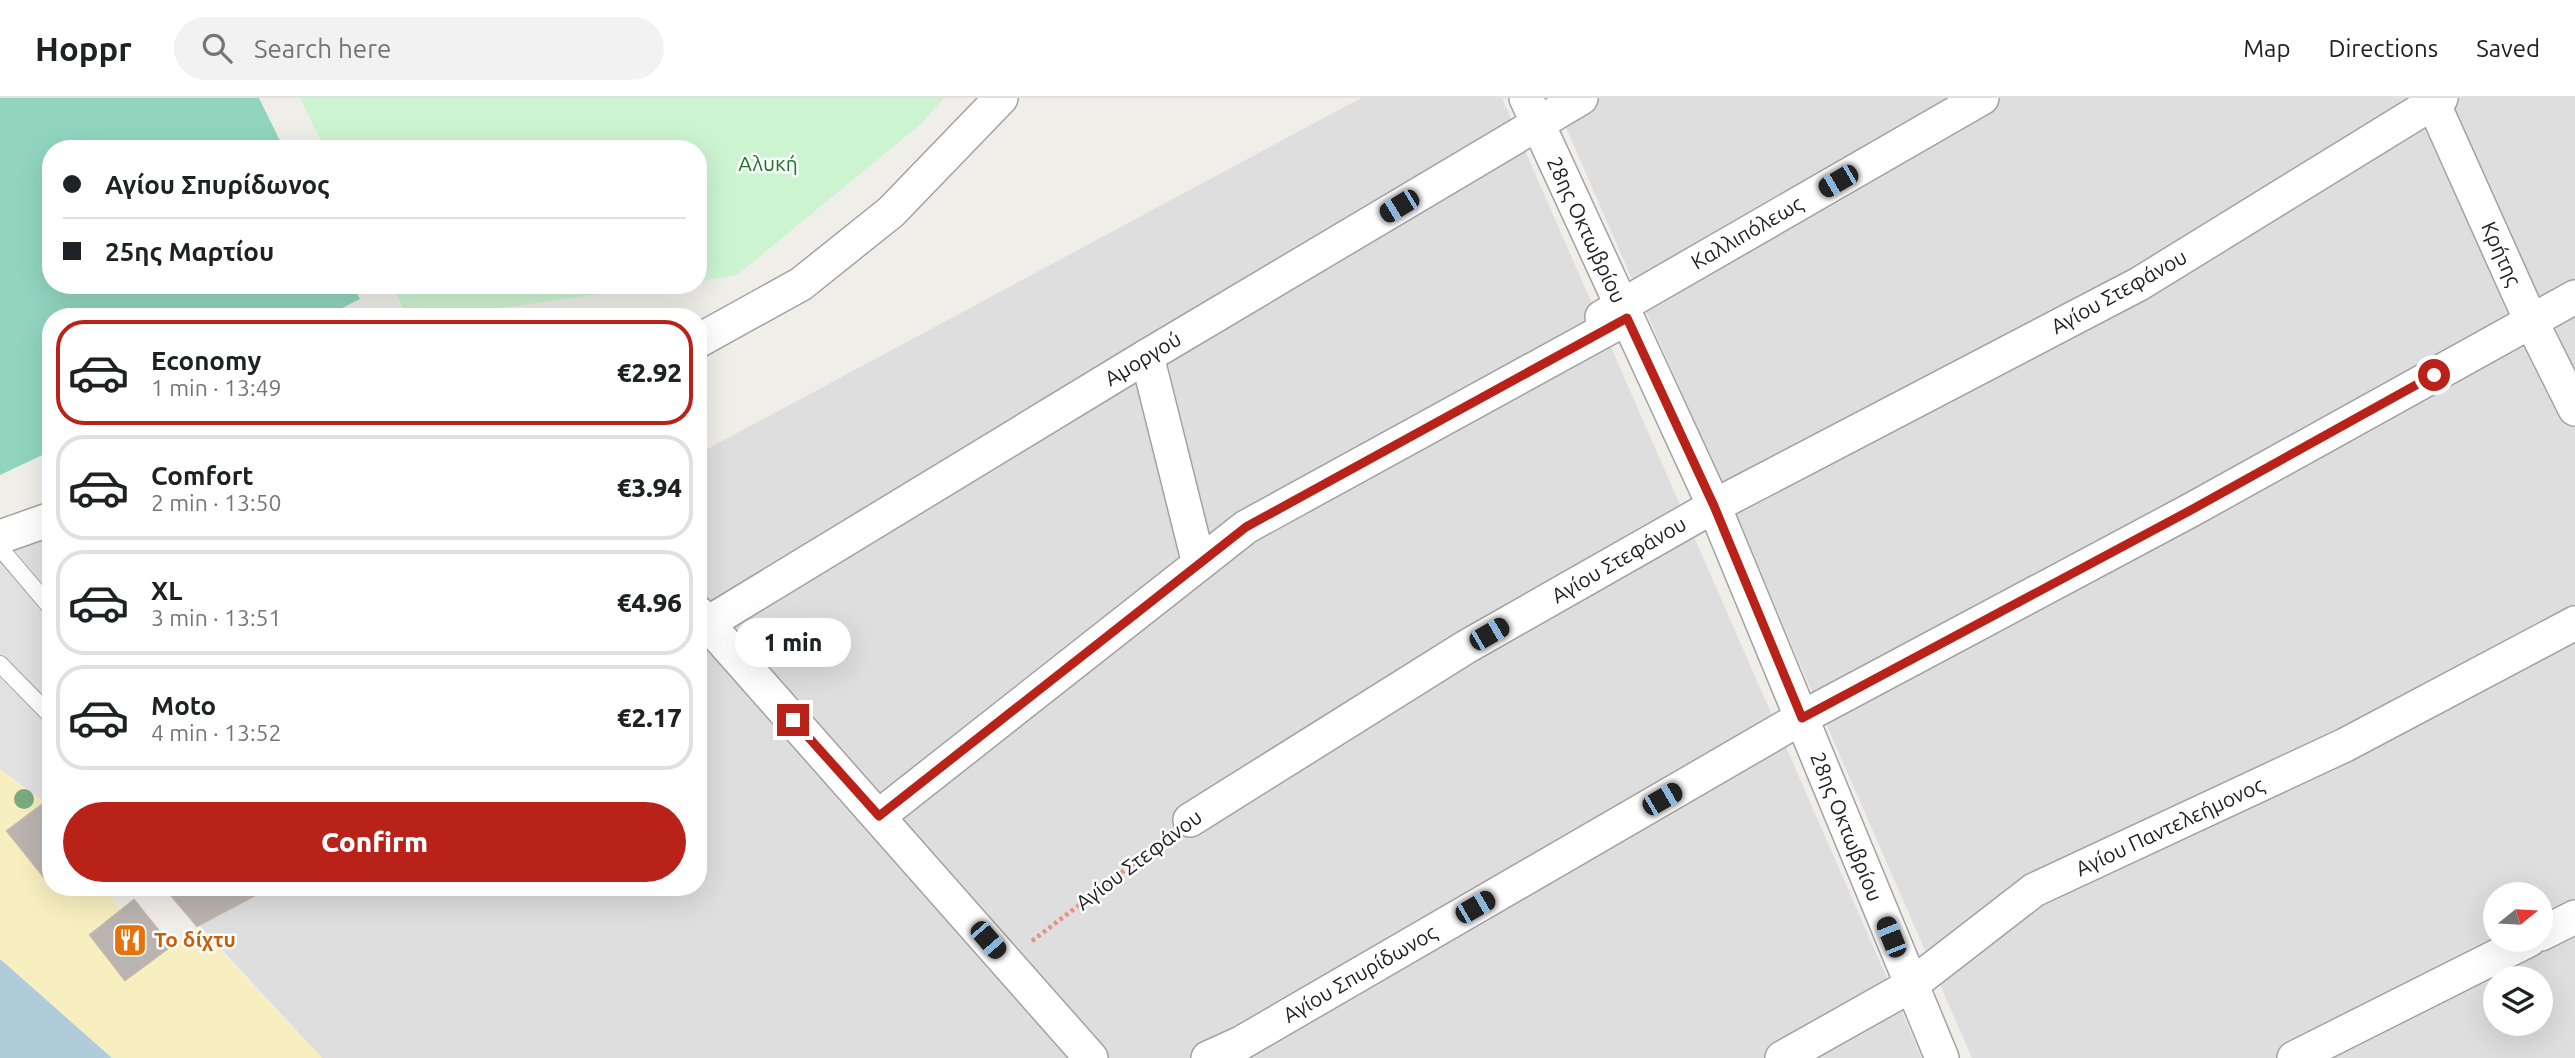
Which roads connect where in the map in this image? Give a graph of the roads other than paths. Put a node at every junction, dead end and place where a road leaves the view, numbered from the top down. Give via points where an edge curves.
1 (1001, 98) edge
2 (1580, 98) edge
3 (1982, 98) edge
4 (2435, 100) edge
5 (1532, 111) edge
6 (2575, 297) edge
7 (1624, 312) junction
8 (2531, 321) junction
9 (707, 336) edge
10 (1147, 356) junction
11 (2575, 409) edge
12 (1714, 506) junction
13 (42, 522) edge
14 (0, 537) edge
15 (0, 548) edge
16 (1199, 564) junction
17 (42, 597) edge
18 (707, 616) edge
19 (707, 622) edge
20 (2575, 624) edge
21 (0, 664) edge
22 (42, 707) edge
23 (1802, 718) junction
24 (879, 816) junction
25 (1190, 820) road end
26 (2575, 917) edge
27 (2553, 928) edge
28 (2505, 952) edge
29 (1910, 986) junction
30 (1091, 1058) edge
31 (1208, 1058) edge
32 (1782, 1058) edge
33 (1942, 1058) edge
34 (2294, 1058) edge

1 - 9 street via 891,212 801,285
2 - 5 street, Αμοργού
3 - 7 street, Καλλιπόλεως
4 - 8 street, Κρήτης
4 - 12 street, Αγίου Στεφάνου via 2139,284
5 - 7 street, 28ης Οκτωβρίου
5 - 10 street, Αμοργού
6 - 8 street, Αγίου Σπυρίδωνος
7 - 12 street, 28ης Οκτωβρίου
7 - 16 street, Καλλιπόλεως via 1246,527
8 - 11 street, Κρήτης
8 - 23 street, Αγίου Σπυρίδωνος
10 - 16 street
10 - 18 street, Αμοργού
12 - 23 street, 28ης Οκτωβρίου
12 - 25 street, Αγίου Στεφάνου via 1466,647
13 - 14 street
15 - 17 lane
16 - 24 street
19 - 24 street
20 - 29 street, Αγίου Παντελεήμονος via 2345,745 2034,890
21 - 22 lane
23 - 29 street, 28ης Οκτωβρίου
23 - 31 street, Αγίου Σπυρίδωνος
24 - 30 street
26 - 27 street
28 - 34 street
29 - 32 street, Αγίου Παντελεήμονος
29 - 33 street, 28ης Οκτωβρίου

